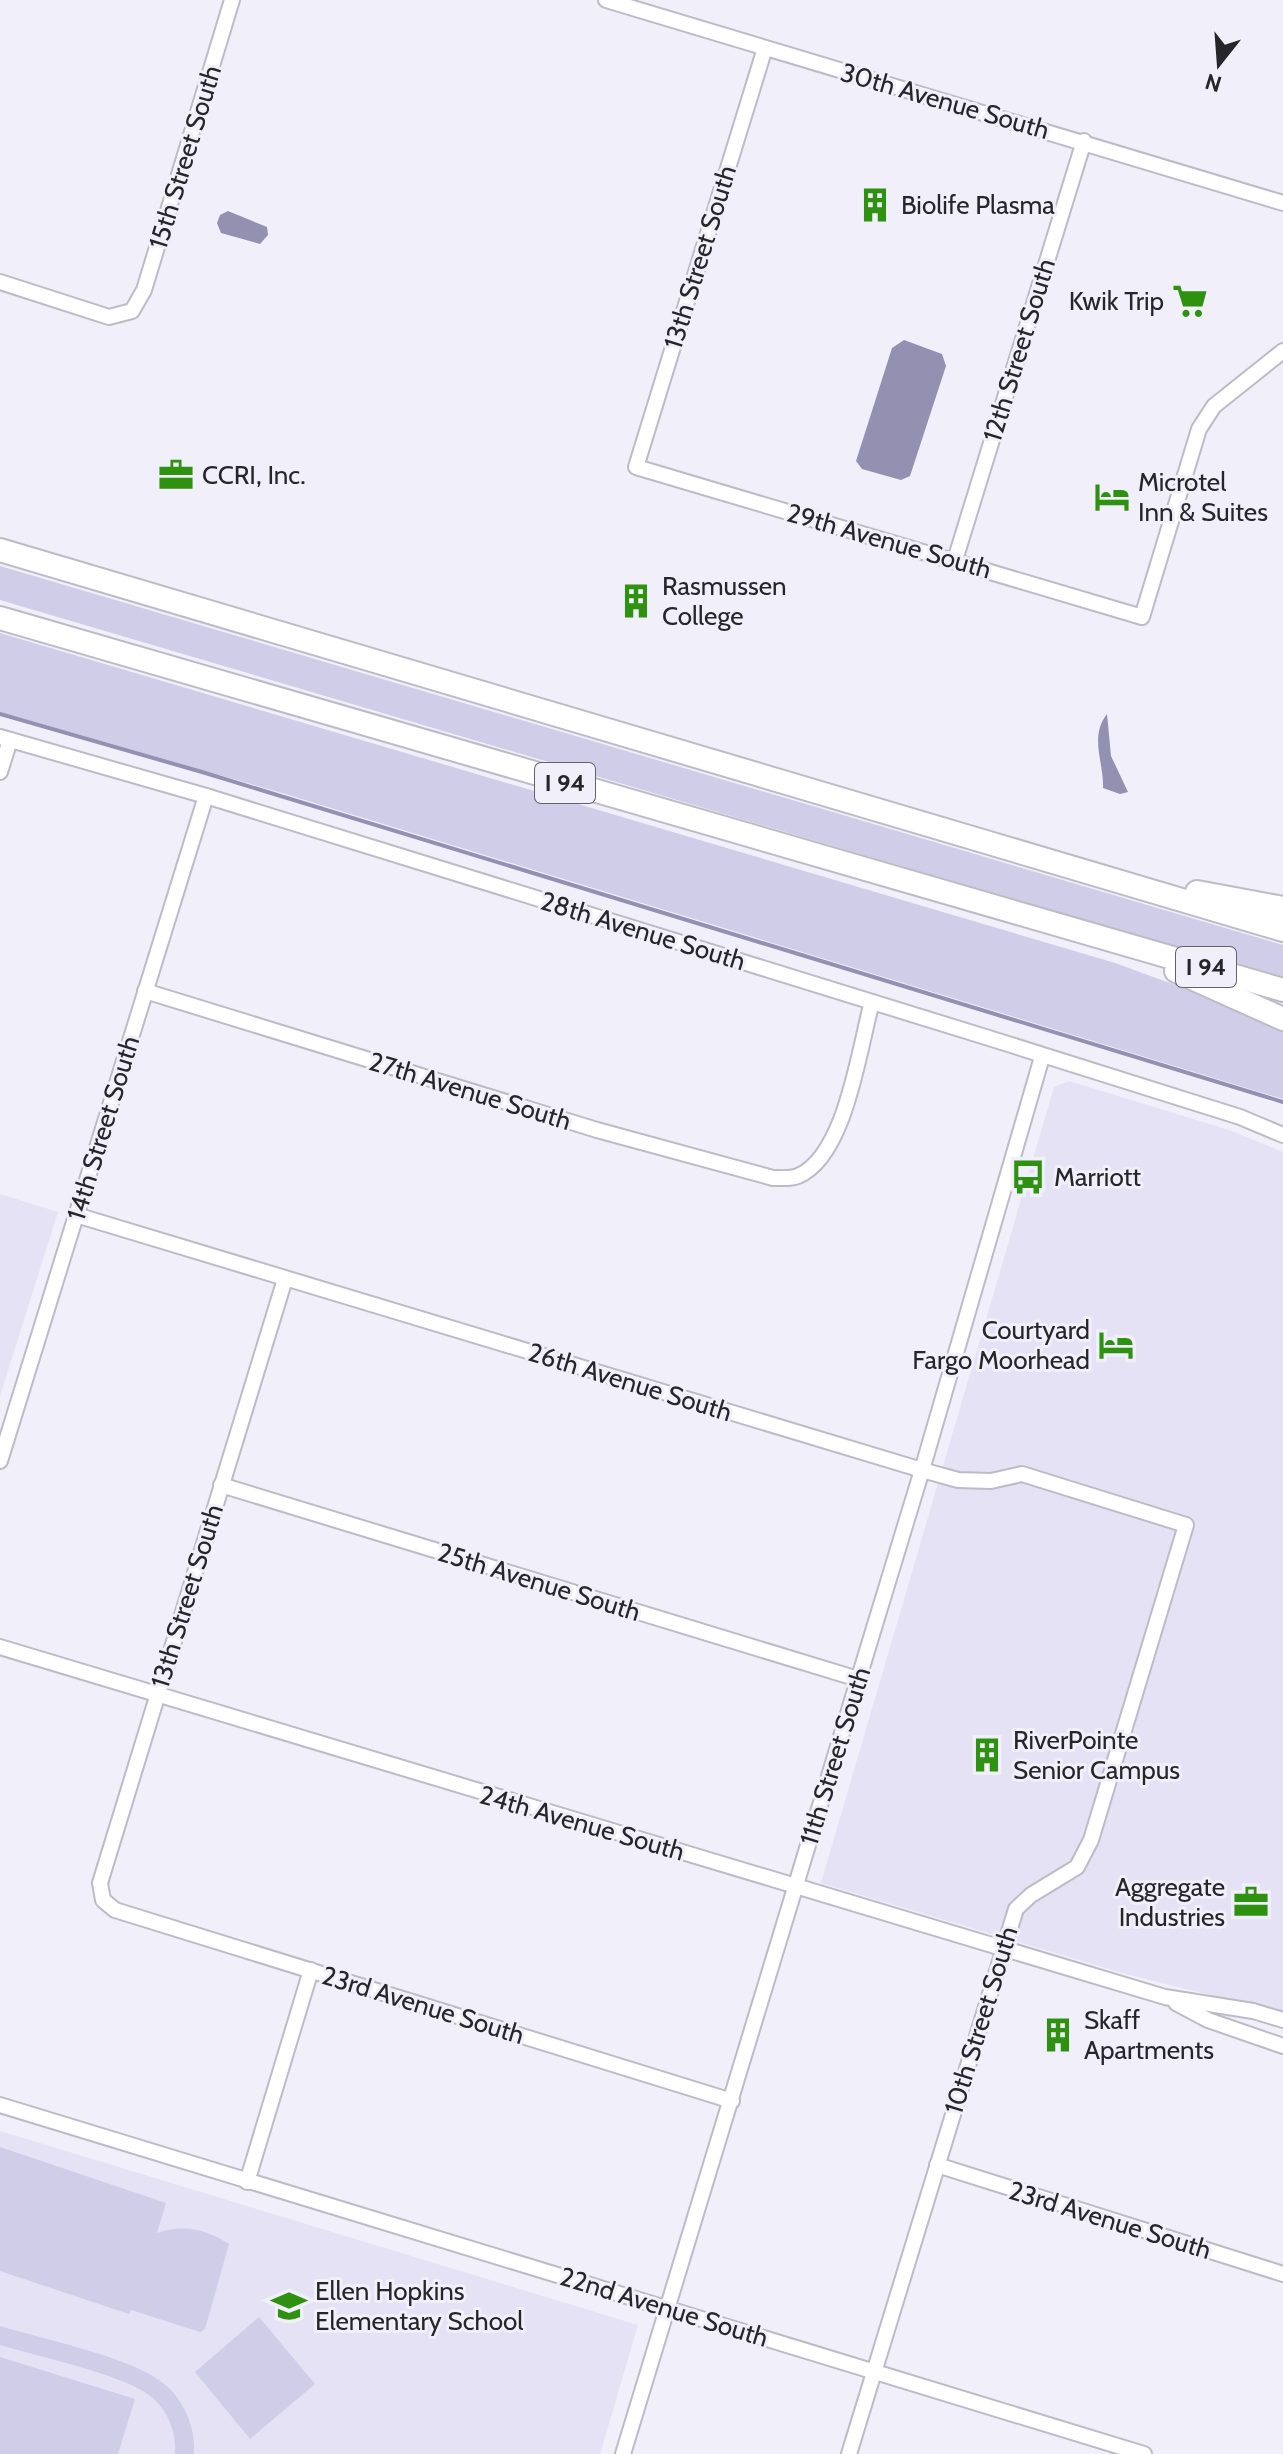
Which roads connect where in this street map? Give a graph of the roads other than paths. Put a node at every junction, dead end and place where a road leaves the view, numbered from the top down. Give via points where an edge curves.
1 (232, 0) edge
2 (606, 0) edge
3 (765, 48) junction
4 (1084, 141) junction
5 (1283, 203) edge
6 (0, 282) edge
7 (1283, 351) edge
8 (636, 467) joint
9 (0, 550) edge
10 (955, 560) junction
11 (0, 618) edge
12 (5, 738) edge
13 (0, 772) edge
14 (206, 796) junction
15 (1043, 860) junction
16 (1283, 908) edge
17 (1283, 930) edge
18 (1130, 945) junction
19 (1283, 990) edge
20 (145, 991) junction
21 (872, 1002) junction
22 (1283, 1019) edge
23 (1042, 1057) junction
24 (1283, 1135) edge
25 (76, 1215) junction
26 (285, 1279) junction
27 (0, 1461) edge
28 (922, 1470) junction
29 (221, 1485) junction
30 (1186, 1525) joint
31 (0, 1647) edge
32 (858, 1679) junction
33 (157, 1697) junction
34 (796, 1886) junction
35 (115, 1910) joint
36 (1003, 1946) junction
37 (311, 1970) junction
38 (1165, 1997) junction
39 (1283, 2020) edge
40 (1283, 2046) edge
41 (732, 2101) junction
42 (0, 2105) edge
43 (937, 2165) junction
44 (247, 2182) junction
45 (1283, 2274) edge
46 (669, 2307) junction
47 (874, 2371) junction
48 (623, 2454) edge
49 (849, 2454) edge
50 (1144, 2454) edge

1 - 6 street, 15th Street South via 144,290 132,311 109,317
2 - 3 street, 30th Avenue South
3 - 4 street, 30th Avenue South
3 - 8 street, 13th Street South
4 - 5 street, 30th Avenue South
4 - 10 street, 12th Street South
7 - 10 street, 29th Avenue South via 1214,406 1199,429 1142,617
8 - 10 street, 29th Avenue South
9 - 15 highway, I 94
11 - 18 highway, I 94
12 - 13 street
12 - 14 street, 28th Avenue South
14 - 20 street, 14th Street South
14 - 21 street, 28th Avenue South
15 - 16 highway
15 - 17 highway, I 94
18 - 19 highway, I 94
18 - 22 highway
20 - 21 street, 27th Avenue South via 773,1178 797,1176 820,1159 836,1136
20 - 25 street, 14th Street South
21 - 23 street, 28th Avenue South
23 - 24 street, 28th Avenue South
23 - 28 street, 11th Street South
25 - 26 street, 26th Avenue South
25 - 27 street, 14th Street South
26 - 28 street, 26th Avenue South
26 - 29 street, 13th Street South
28 - 30 street, 26th Avenue South via 958,1480 991,1481 1022,1474
28 - 32 street, 11th Street South
29 - 32 street, 25th Avenue South
29 - 33 street, 13th Street South
30 - 36 street, 10th Street South via 1091,1840 1077,1867 1016,1909
31 - 33 street, 24th Avenue South
32 - 34 street, 11th Street South
33 - 34 street, 24th Avenue South
33 - 35 street, 13th Street South via 100,1883 103,1900
34 - 36 street, 24th Avenue South
34 - 41 street, 11th Street South
35 - 37 street, 23rd Avenue South
36 - 38 street, 24th Avenue South
36 - 43 street, 10th Street South
37 - 41 street, 23rd Avenue South
37 - 44 street
38 - 39 street, 24th Avenue South
38 - 40 street, 24th Avenue South via 1208,2020
41 - 46 street, 11th Street South
42 - 44 street, 22nd Avenue South
43 - 45 street, 23rd Avenue South
43 - 47 street, 10th Street South
44 - 46 street, 22nd Avenue South
46 - 47 street, 22nd Avenue South
46 - 48 street, 11th Street South
47 - 49 street, 10th Street South
47 - 50 street, 22nd Avenue South

